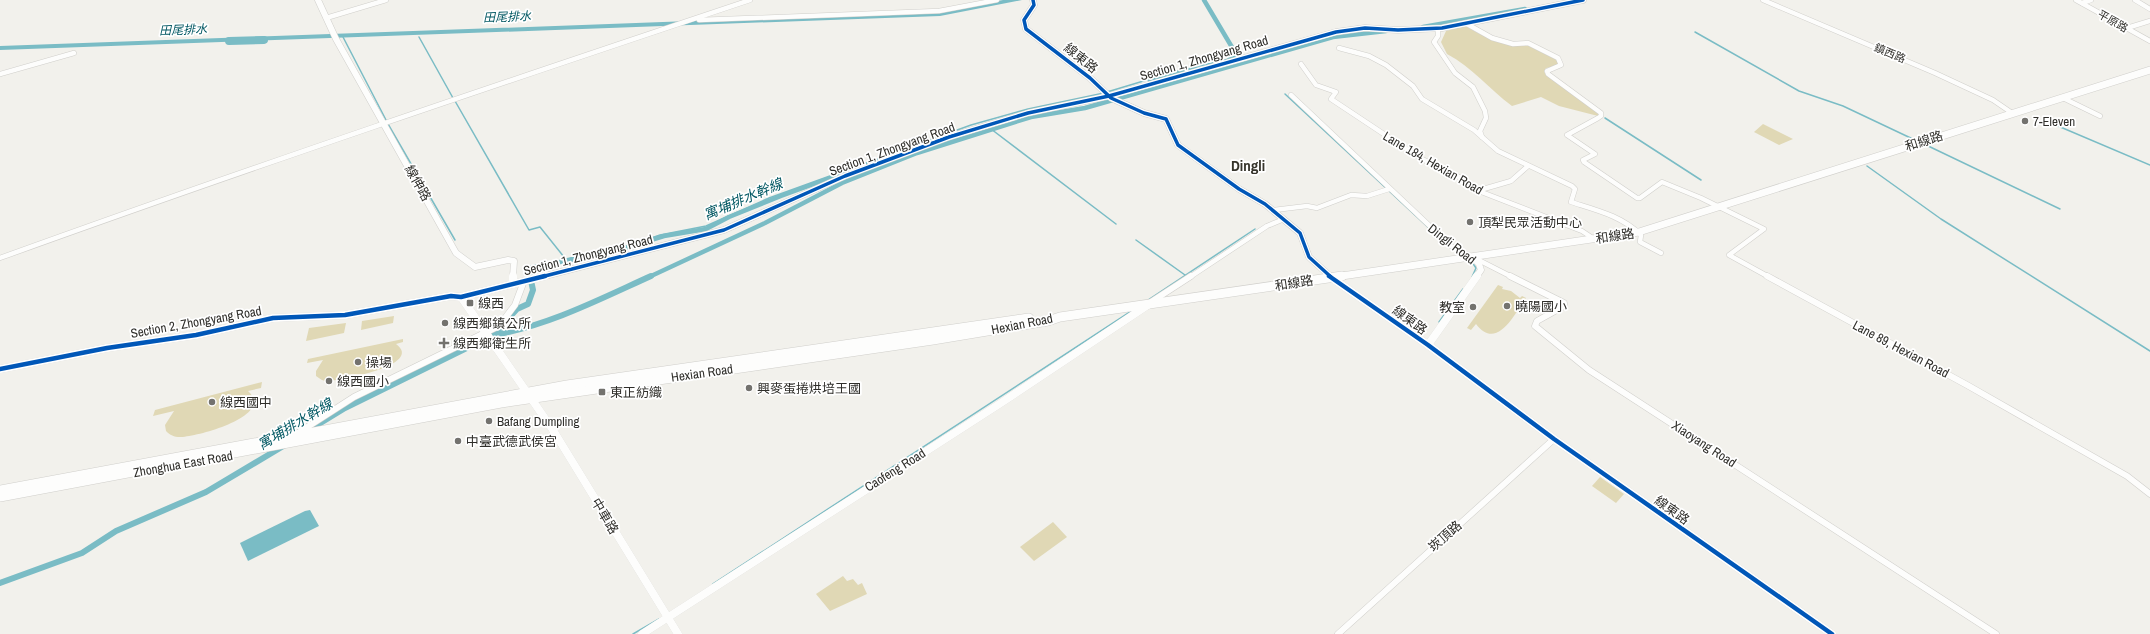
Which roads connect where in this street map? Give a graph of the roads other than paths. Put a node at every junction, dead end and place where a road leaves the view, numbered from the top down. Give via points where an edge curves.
1 (318, 0) edge
2 (386, 0) edge
3 (750, 0) edge
4 (997, 0) edge
5 (1033, 0) edge
6 (1583, 0) edge
7 (1763, 0) edge
8 (2076, 0) edge
9 (2091, 0) edge
10 (2135, 0) edge
11 (2082, 3) junction
12 (2150, 9) edge
13 (326, 18) junction
14 (691, 20) junction
15 (2150, 21) edge
16 (1467, 24) junction
17 (2127, 28) junction
18 (1438, 31) dead end
19 (2150, 41) edge
20 (1339, 48) dead end
21 (74, 53) dead end
22 (1301, 64) dead end
23 (2150, 70) edge
24 (0, 74) edge
25 (1291, 95) dead end
26 (1109, 96) junction
27 (2063, 98) junction
28 (2012, 113) junction
29 (2100, 116) dead end
30 (384, 123) junction
31 (1482, 137) junction
32 (1528, 166) junction
33 (1389, 189) junction
34 (1480, 190) junction
35 (1720, 208) junction
36 (1274, 210) junction
37 (1284, 219) junction
38 (1639, 232) junction
39 (1594, 239) junction
40 (1661, 253) dead end
41 (1472, 257) junction
42 (0, 258) edge
43 (1332, 277) junction
44 (524, 281) junction
45 (513, 284) junction
46 (461, 297) junction
47 (1148, 305) junction
48 (1060, 317) joint
49 (488, 336) junction
50 (1428, 345) junction
51 (0, 368) edge
52 (529, 396) junction
53 (295, 439) junction
54 (1554, 439) junction
55 (0, 490) edge
56 (2150, 494) edge
57 (0, 497) edge
58 (668, 618) junction
59 (642, 634) edge
60 (678, 634) edge
61 (1338, 634) edge
62 (1832, 634) edge
63 (1996, 634) edge

1 - 13 street, 線伸路
2 - 13 street
3 - 14 street
4 - 14 street via 939,11
5 - 26 street, 線東路 via 1034,5 1024,20 1026,29 1090,78
6 - 16 street
7 - 28 street, 鎮西路 via 1990,97
8 - 11 street, 平原路
9 - 11 street
10 - 12 street
11 - 17 street, 平原路
13 - 30 street, 線伸路
14 - 30 street
15 - 17 street
16 - 26 street, Section 1, Zhongyang Road via 1398,30 1377,28 1327,34
16 - 35 street via 1492,38 1513,44 1528,43 1558,58 1561,65 1547,71 1548,74 1601,113 1598,118 1567,135 1595,154 1583,160 1584,162 1637,198 1662,182
17 - 19 street, 平原路
18 - 31 street via 1434,42 1456,73 1473,87 1485,111 1486,118 1480,131
20 - 31 street via 1361,52 1386,64 1411,83 1422,99
21 - 24 street
22 - 34 street, Lane 184, Hexian Road via 1316,85 1336,92 1331,98 1348,111 1420,158 1460,177
23 - 27 main road, 和線路
25 - 33 street, Dingli Road
26 - 36 street, 線東路 via 1144,113 1166,119 1178,145 1239,189
26 - 44 street, Section 1, Zhongyang Road via 1028,113 949,137 845,176 711,234
27 - 28 main road, 和線路
27 - 29 street
28 - 35 main road, 和線路
30 - 42 street
30 - 45 street, 線伸路 via 456,253 475,267 514,261
31 - 32 street via 1498,151
32 - 34 street via 1511,181
32 - 38 street via 1572,186 1575,193 1571,202 1618,218
33 - 36 street via 1367,196 1351,195 1317,208 1307,206
33 - 41 street, Dingli Road via 1451,246
34 - 39 street, Lane 184, Hexian Road via 1582,231
35 - 38 main road, 和線路
35 - 56 street, Lane 89, Hexian Road via 1764,229 1729,254 2127,476
36 - 37 street, 線東路
37 - 43 street, 線東路 via 1300,233 1309,257
37 - 47 street via 1267,226
38 - 39 main road, 和線路
38 - 40 street via 1640,242
39 - 41 main road, 和線路
41 - 43 main road, 和線路
41 - 50 street, Dingli Road via 1481,270
41 - 63 street, Xiaoyang Road via 1564,304 1537,321 1535,326 1589,370
43 - 47 main road, 和線路
43 - 50 street, 線東路
44 - 45 street, Section 1, Zhongyang Road
44 - 49 street via 521,295 513,310
45 - 46 street, Section 2, Zhongyang Road
46 - 49 street
46 - 51 street, Section 2, Zhongyang Road via 451,296 334,316 272,318 196,335
47 - 48 main road, 和線路
47 - 58 street, Caofeng Road
48 - 52 main road, Hexian Road via 933,340 709,368
49 - 52 street
49 - 53 street via 354,397
50 - 54 street, 線東路 via 1434,352
52 - 53 main road, Zhonghua East Road
52 - 58 street, 中車路 via 553,430
53 - 55 main road, Zhonghua East Road
53 - 57 main road, Zhonghua East Road
54 - 61 street, 崁頂路
54 - 62 street, 線東路
58 - 59 street, Caofeng Road
58 - 60 street, 中車路

